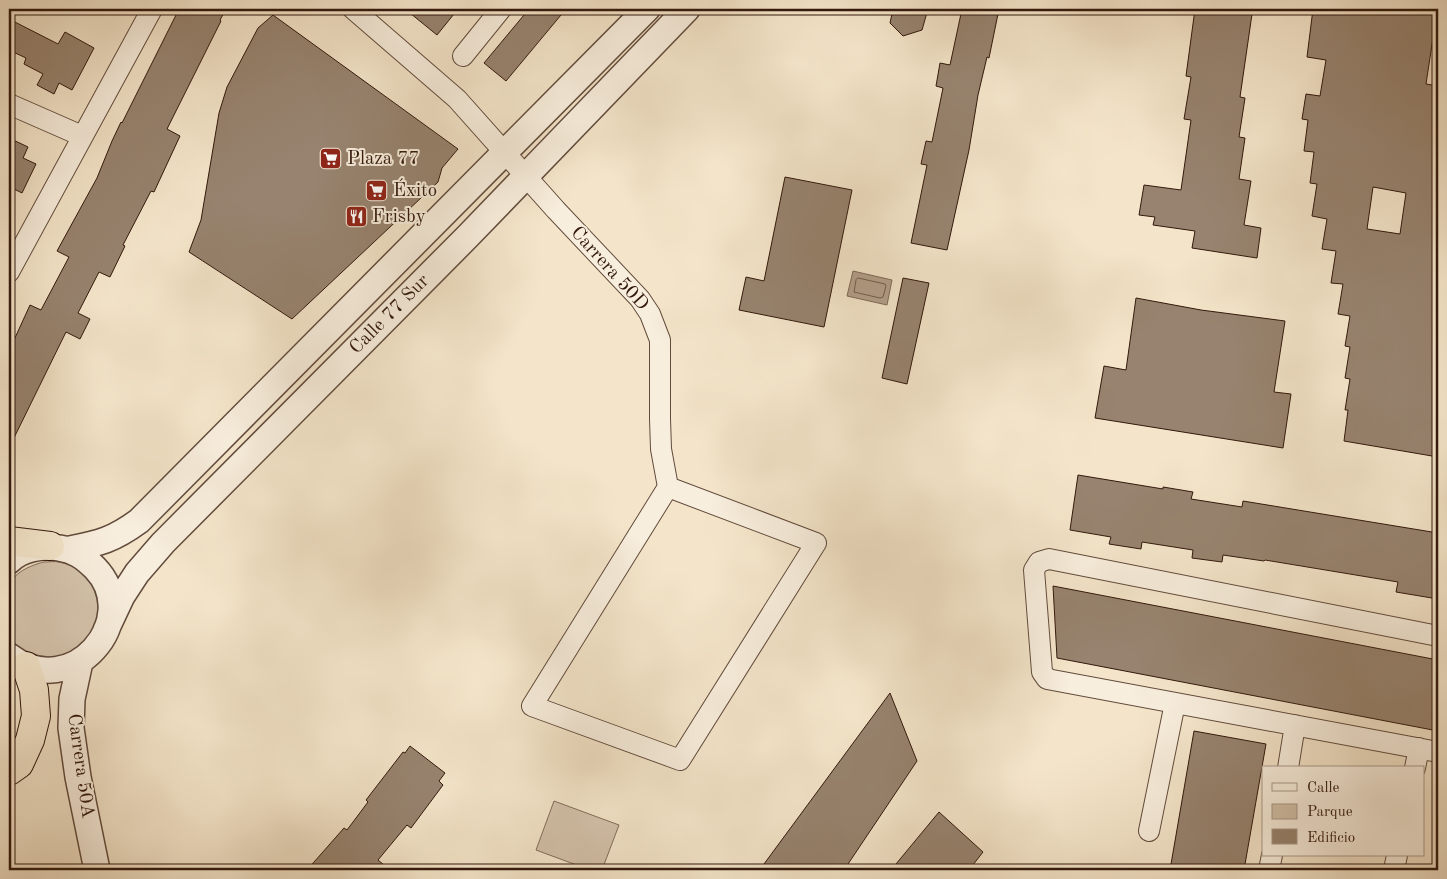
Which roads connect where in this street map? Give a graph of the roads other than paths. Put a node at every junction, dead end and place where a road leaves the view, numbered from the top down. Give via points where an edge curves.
1 (152, 9) edge
2 (353, 9) edge
3 (501, 9) edge
4 (647, 9) edge
5 (687, 9) edge
6 (464, 56) dead end
7 (9, 104) edge
8 (82, 136) junction
9 (506, 152) junction
10 (526, 176) junction
11 (9, 272) edge
12 (668, 487) junction
13 (9, 542) edge
14 (60, 548) junction
15 (9, 562) edge
16 (106, 630) junction
17 (1438, 636) edge
18 (13, 659) edge
19 (80, 662) junction
20 (1174, 703) junction
21 (1295, 725) junction
22 (1429, 750) edge
23 (1288, 766) edge
24 (1417, 766) edge
25 (9, 772) edge
26 (1149, 831) dead end
27 (1272, 856) edge
28 (1397, 856) edge
29 (97, 870) edge
30 (1269, 870) edge
31 (1394, 870) edge

1 - 8 street
2 - 9 street, Carrera 50D via 457,99
3 - 6 street
4 - 9 street, Calle 77 Sur
5 - 10 street, Calle 77 Sur
7 - 8 street
8 - 11 street
9 - 10 street, Carrera 50D
9 - 14 street, Calle 77 Sur via 139,521 109,540
10 - 12 street, Carrera 50D via 640,299 650,314 660,340 660,419
10 - 16 street, Calle 77 Sur via 163,542 122,596
12 - 12 street via 532,706 680,760 816,543
13 - 14 highway
14 - 15 street, Calle 77 Sur via 31,549
14 - 16 street via 87,559 100,574 108,591 110,611
16 - 19 street, Calle 77 Sur via 96,648
17 - 20 street via 1049,559 1039,562 1034,570 1042,672 1047,679
18 - 19 street via 44,670 63,669
18 - 25 highway via 34,690 36,716 19,764
19 - 29 street, Carrera 50A via 72,698 71,728
20 - 21 street
20 - 26 street
21 - 22 street
21 - 23 street
22 - 24 street
27 - 30 street
28 - 31 street

